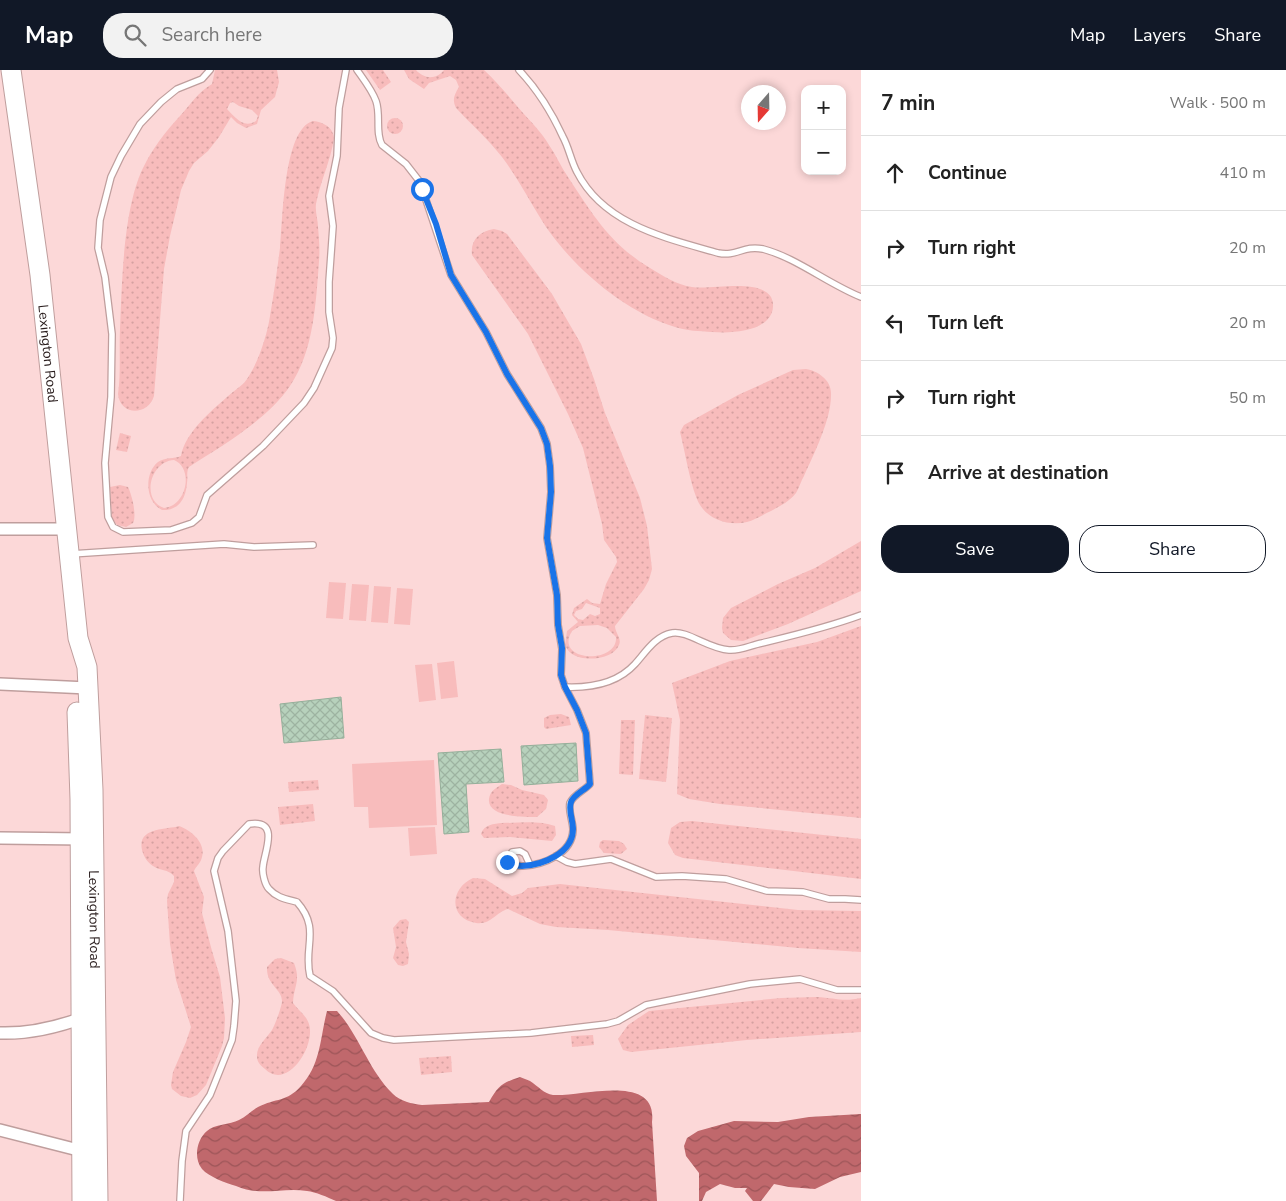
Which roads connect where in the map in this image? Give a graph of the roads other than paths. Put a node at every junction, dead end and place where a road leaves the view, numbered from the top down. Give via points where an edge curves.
1 (10, 70) edge
2 (210, 70) edge
3 (346, 70) edge
4 (357, 70) edge
5 (520, 70) edge
6 (861, 297) edge
7 (0, 529) edge
8 (68, 529) junction
9 (313, 545) dead end
10 (70, 554) junction
11 (861, 615) edge
12 (0, 684) edge
13 (565, 687) junction
14 (82, 688) junction
15 (0, 838) edge
16 (87, 839) junction
17 (556, 856) junction
18 (530, 865) dead end
19 (860, 899) edge
20 (861, 990) edge
21 (89, 1016) junction
22 (0, 1033) edge
23 (0, 1130) edge
24 (90, 1153) junction
25 (82, 1201) edge
26 (98, 1201) edge
27 (180, 1201) edge

1 - 8 main road, Lexington Road via 39,266
2 - 3 lane via 202,79 172,93 140,124 111,177 100,220 98,248 112,334 105,463 108,517 113,527 123,532 170,530 192,523 199,517 207,494 263,446 314,388 332,348 329,282 334,226 329,196 337,156 339,108
4 - 13 lane via 376,100 382,145 406,164 420,182 451,275 541,428 547,444 551,492 547,538 557,595 561,675
5 - 6 lane via 564,138 583,182 598,202 615,215 643,229 718,253 729,255 752,248 768,251
7 - 8 street
8 - 10 main road, Lexington Road
9 - 10 lane via 254,547 224,544
10 - 14 main road, Lexington Road via 78,638 86,667
11 - 13 lane via 740,650 717,648 680,632 670,633 661,637 629,670 610,681 594,686
12 - 14 street
13 - 17 lane via 586,733 591,780 570,803 573,836
14 - 16 main road, Lexington Road
15 - 16 street
16 - 21 main road, Lexington Road
17 - 18 lane
17 - 19 lane via 575,864 611,859 656,877 726,879 767,891 803,892 830,899
20 - 27 lane via 837,990 800,978 646,1005 618,1021 599,1026 531,1034 383,1038 371,1034 333,991 310,976 309,919 297,902 279,898 267,888 262,870 269,835 264,826 249,824 223,851 214,871 228,931 236,1001 234,1026 232,1040 210,1095 186,1131
21 - 22 street via 42,1030
21 - 24 main road, Lexington Road
23 - 24 street
24 - 25 main road, Lexington Road
24 - 26 main road, Lexington Road

